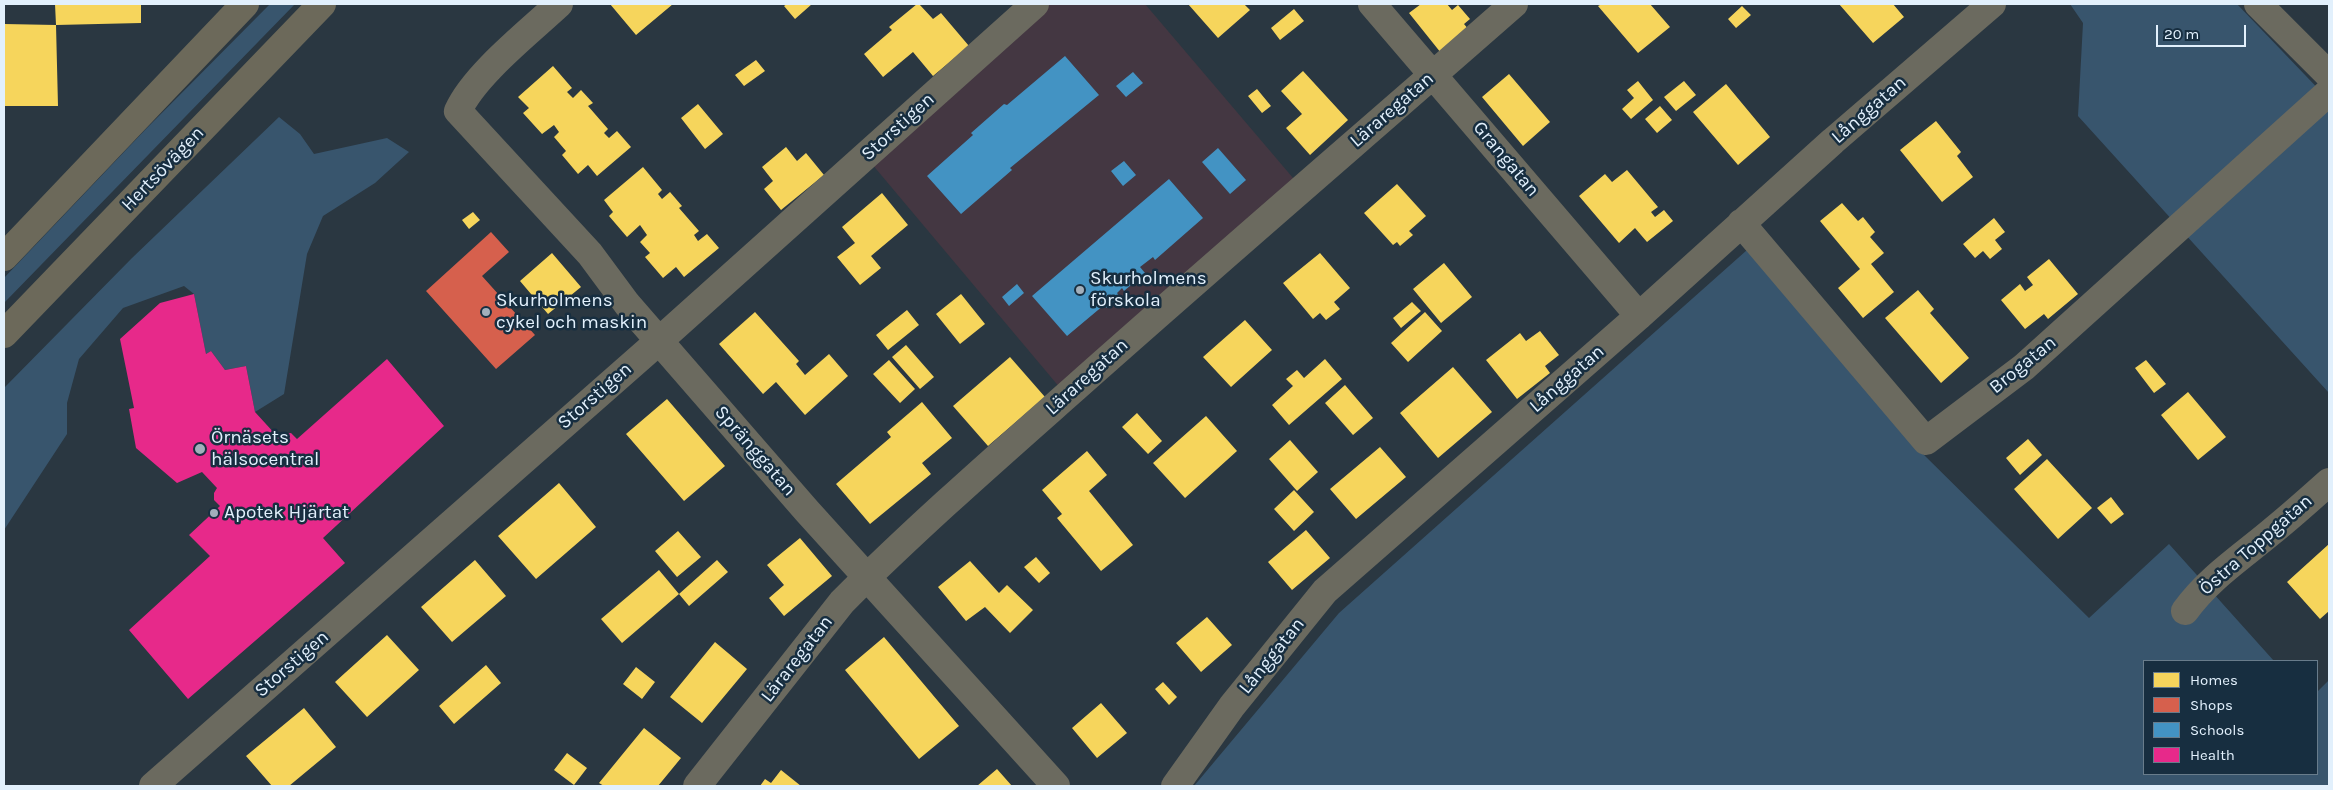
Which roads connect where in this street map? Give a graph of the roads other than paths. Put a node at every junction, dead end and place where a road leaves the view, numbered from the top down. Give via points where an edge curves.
1 (245, 4) edge
2 (322, 4) edge
3 (559, 4) edge
4 (1035, 4) edge
5 (1372, 4) edge
6 (1514, 4) edge
7 (1992, 4) edge
8 (2258, 4) edge
9 (1434, 74) junction
10 (2329, 75) edge
11 (2329, 92) edge
12 (1741, 223) junction
13 (4, 257) edge
14 (1639, 316) junction
15 (4, 334) edge
16 (659, 341) junction
17 (2329, 482) edge
18 (867, 577) junction
19 (2185, 611) dead end
20 (153, 786) edge
21 (697, 786) edge
22 (1056, 786) edge
23 (1175, 786) edge

1 - 13 main road
2 - 15 main road, Hertsövägen
3 - 16 street, Spränggatan via 481,77 465,95 458,111 590,254
4 - 16 street, Storstigen
5 - 9 street, Grangatan
6 - 9 street, Läraregatan
7 - 12 street, Långgatan
8 - 10 street
9 - 14 street, Grangatan
9 - 18 street, Läraregatan via 1259,224 931,516
11 - 12 street, Brogatan via 2024,366 1926,441
12 - 14 street, Långgatan
14 - 23 street, Långgatan via 1325,591 1232,706
16 - 18 street, Spränggatan
16 - 20 street, Storstigen
17 - 19 street, Östra Toppgatan via 2218,574
18 - 21 street, Läraregatan via 842,602
18 - 22 street, Spränggatan

